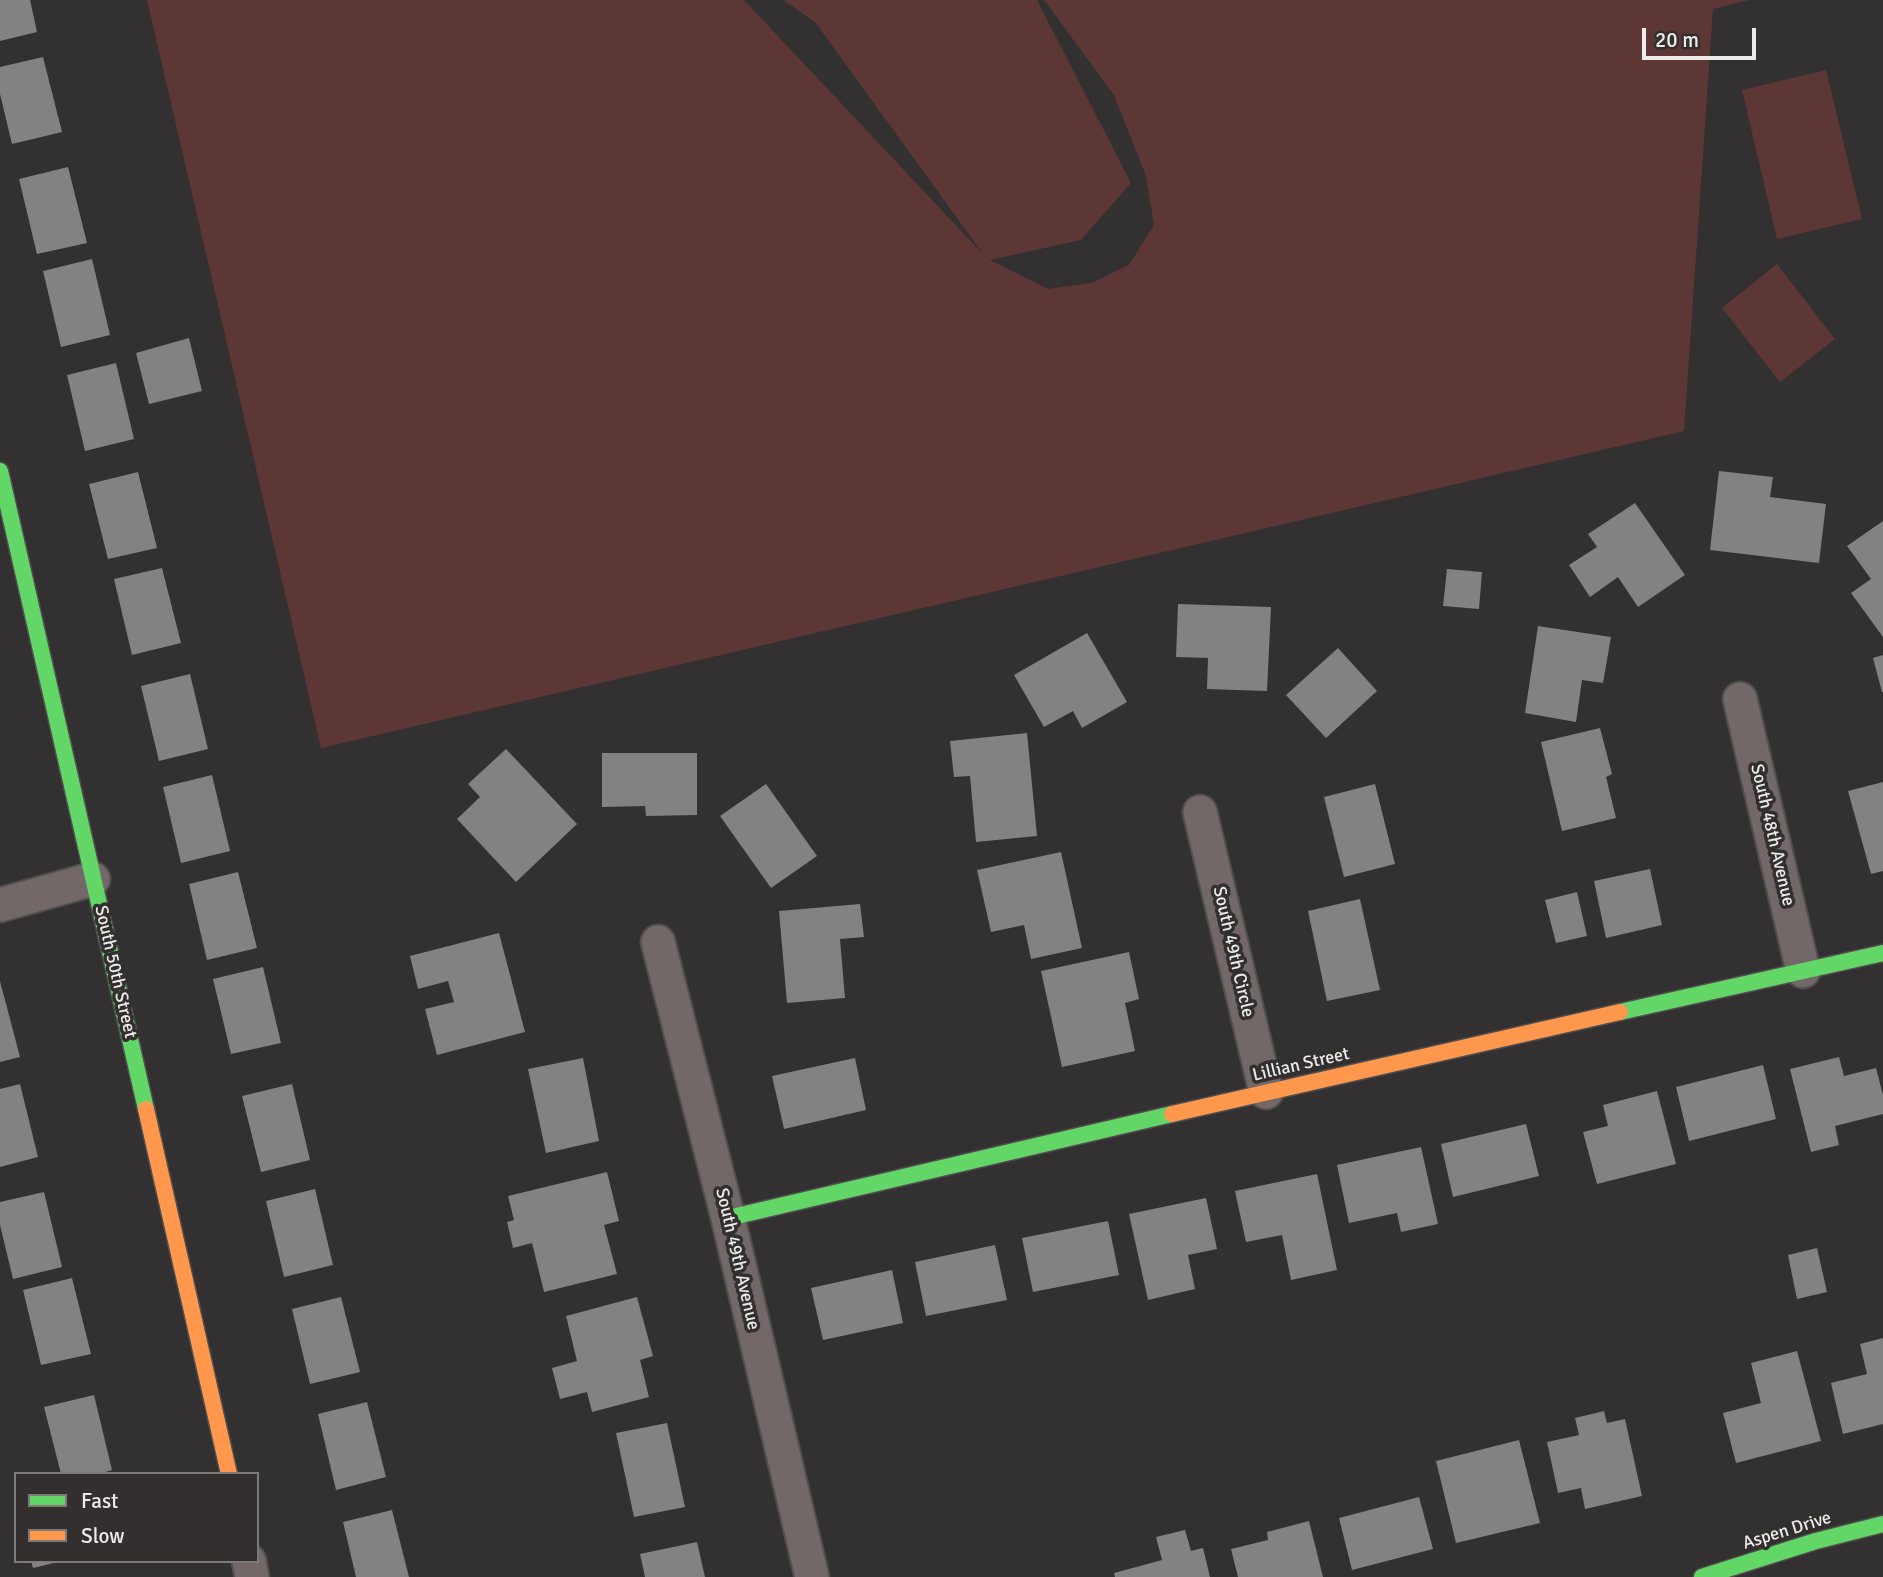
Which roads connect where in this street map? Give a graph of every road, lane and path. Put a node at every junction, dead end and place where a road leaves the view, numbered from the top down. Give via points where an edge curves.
1 (0, 471) edge
2 (1740, 699) dead end
3 (1200, 812) dead end
4 (93, 879) junction
5 (0, 905) edge
6 (657, 942) dead end
7 (1883, 953) edge
8 (1803, 971) junction
9 (1266, 1092) junction
10 (728, 1219) junction
11 (229, 1472) edge
12 (1883, 1524) edge
13 (812, 1577) edge
14 (1702, 1577) edge

1 - 4 street, South 50th Street
2 - 8 street, South 48th Avenue
3 - 9 street, South 49th Circle
4 - 5 street
4 - 11 street, South 50th Street
6 - 10 street, South 49th Avenue
7 - 8 street, Lillian Street
8 - 9 street, Lillian Street
9 - 10 street, Lillian Street
10 - 13 street, South 49th Avenue
12 - 14 street, Aspen Drive

